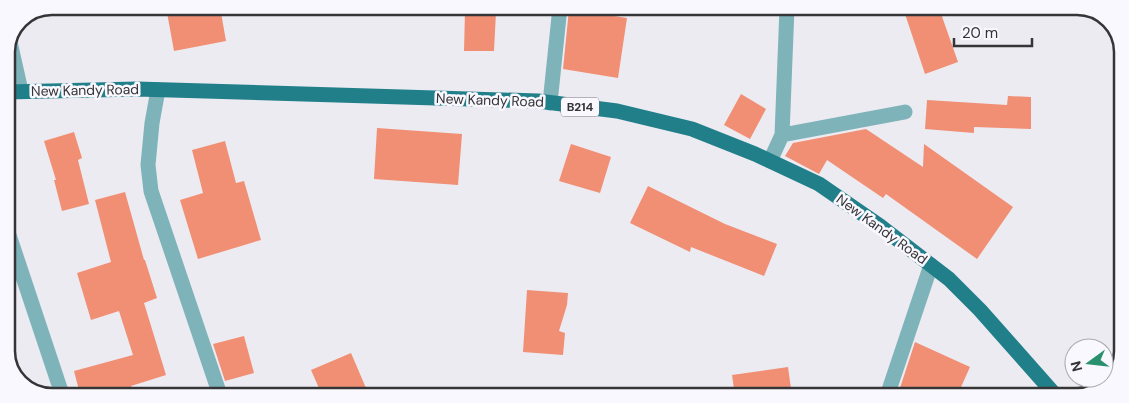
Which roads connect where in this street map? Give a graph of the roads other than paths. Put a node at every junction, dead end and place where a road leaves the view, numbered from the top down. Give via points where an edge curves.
1 (559, 15) edge
2 (787, 15) edge
3 (158, 90) junction
4 (15, 92) edge
5 (550, 103) junction
6 (905, 112) dead end
7 (782, 136) junction
8 (770, 161) junction
9 (15, 253) edge
10 (932, 265) junction
11 (60, 388) edge
12 (218, 388) edge
13 (890, 388) edge
14 (1049, 388) edge

1 - 5 street
2 - 7 street
3 - 4 main road, New Kandy Road / B214
3 - 5 main road, New Kandy Road / B214
3 - 12 street via 148,165 151,191
5 - 8 main road, New Kandy Road / B214 via 617,111 692,129
6 - 7 street
7 - 8 street
8 - 10 main road, New Kandy Road / B214 via 820,184
9 - 11 street
10 - 13 street
10 - 14 main road, New Kandy Road / B214 via 980,310

